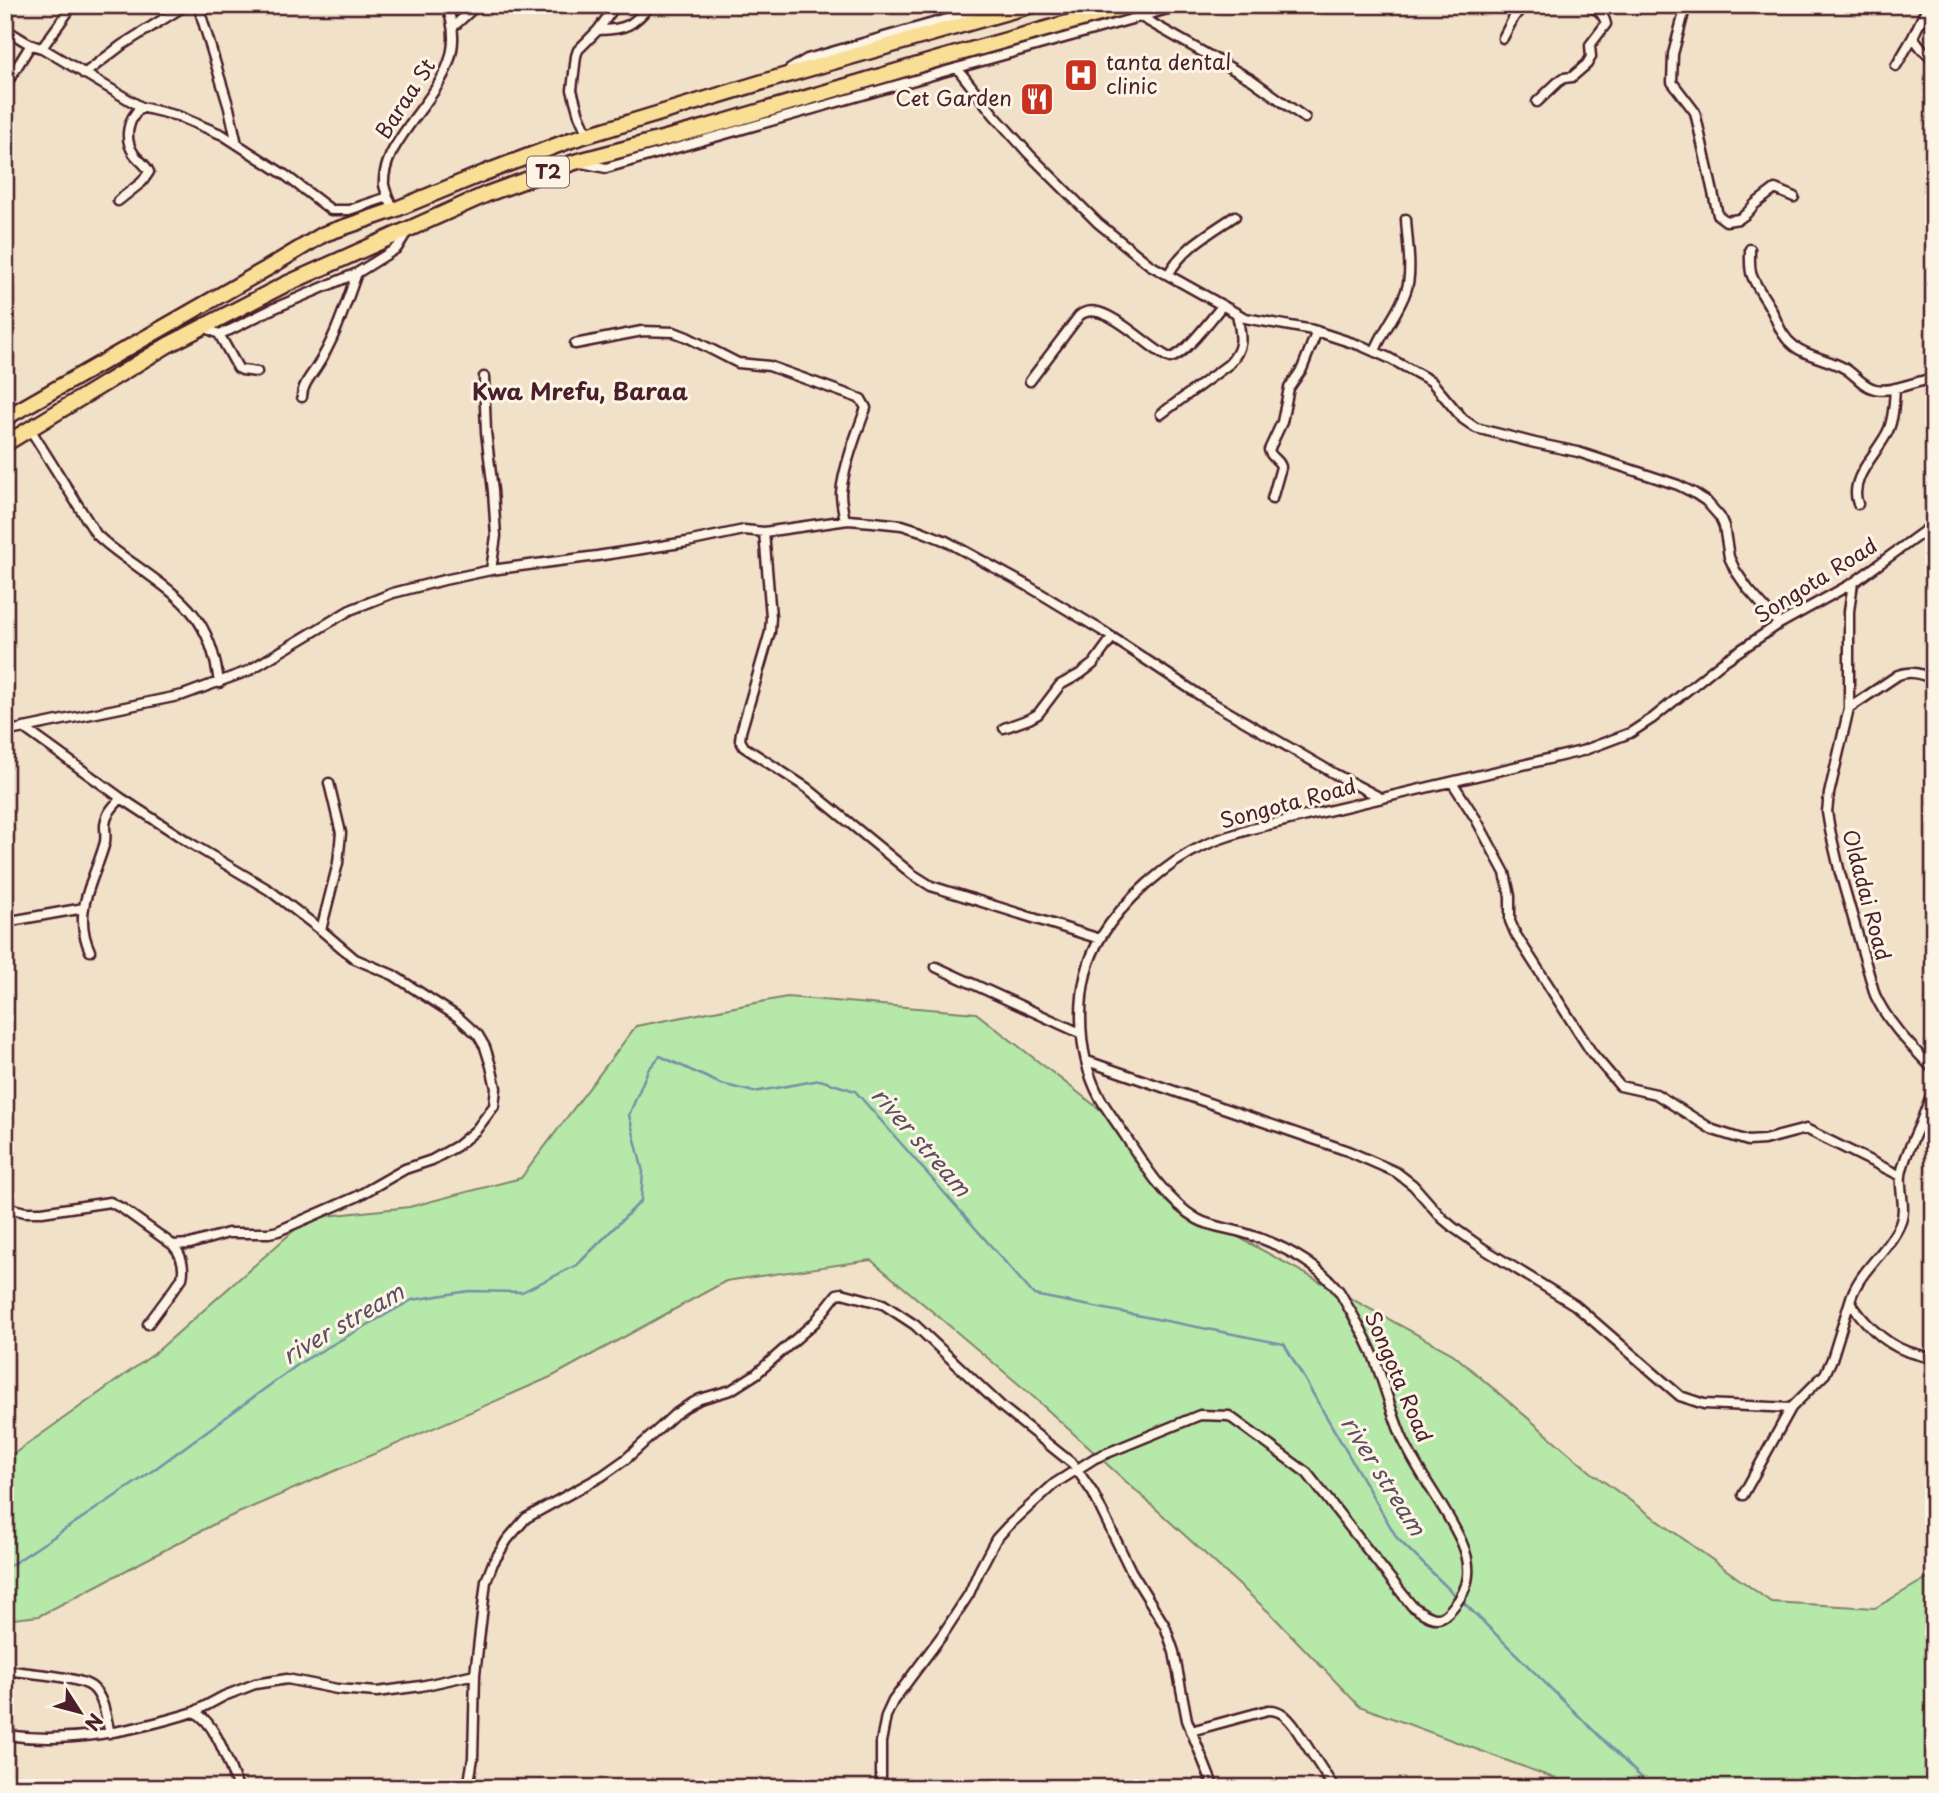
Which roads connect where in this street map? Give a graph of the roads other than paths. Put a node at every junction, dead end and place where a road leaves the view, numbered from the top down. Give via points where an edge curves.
1 (74, 5) edge
2 (186, 5) edge
3 (198, 5) edge
4 (446, 5) edge
5 (477, 5) edge
6 (616, 5) edge
7 (651, 5) edge
8 (996, 5) edge
9 (1032, 5) edge
10 (1182, 5) edge
11 (1524, 5) edge
12 (1587, 5) edge
13 (1686, 5) edge
14 (1928, 5) edge
15 (1137, 11) edge
16 (453, 27) junction
17 (5, 30) edge
18 (598, 30) junction
19 (1913, 37) junction
20 (1503, 38) dead end
21 (30, 46) junction
22 (42, 48) junction
23 (1934, 60) edge
24 (1896, 66) dead end
25 (957, 68) junction
26 (84, 74) junction
27 (773, 79) junction
28 (5, 86) edge
29 (701, 101) junction
30 (1537, 102) dead end
31 (778, 106) junction
32 (141, 107) junction
33 (1305, 118) dead end
34 (707, 127) junction
35 (588, 135) junction
36 (237, 144) junction
37 (575, 162) junction
38 (1794, 197) dead end
39 (118, 201) dead end
40 (391, 203) junction
41 (1235, 216) dead end
42 (1406, 219) dead end
43 (410, 228) junction
44 (1750, 249) dead end
45 (358, 273) junction
46 (1168, 275) junction
47 (1222, 306) junction
48 (1237, 314) junction
49 (204, 327) junction
50 (1317, 331) junction
51 (219, 334) junction
52 (575, 344) dead end
53 (1375, 351) junction
54 (257, 372) dead end
55 (484, 377) dead end
56 (1934, 379) edge
57 (1030, 381) dead end
58 (1895, 388) junction
59 (302, 397) dead end
60 (1161, 414) dead end
61 (5, 418) edge
62 (30, 429) junction
63 (5, 444) edge
64 (1272, 499) dead end
65 (1858, 504) dead end
66 (845, 520) junction
67 (1934, 524) edge
68 (764, 532) junction
69 (491, 570) junction
70 (1853, 583) junction
71 (1779, 624) junction
72 (1112, 638) junction
73 (1934, 679) edge
74 (219, 682) junction
75 (1849, 708) junction
76 (24, 728) junction
77 (1004, 728) dead end
78 (5, 732) edge
79 (1452, 782) junction
80 (329, 783) dead end
81 (121, 798) junction
82 (1382, 798) junction
83 (84, 908) junction
84 (5, 922) edge
85 (321, 930) junction
86 (1100, 939) junction
87 (90, 951) dead end
88 (936, 967) dead end
89 (1080, 1033) junction
90 (1087, 1061) junction
91 (1934, 1070) edge
92 (1934, 1088) edge
93 (1901, 1176) junction
94 (5, 1208) edge
95 (173, 1245) junction
96 (1850, 1301) junction
97 (148, 1324) dead end
98 (1934, 1359) edge
99 (1791, 1408) junction
100 (1077, 1470) junction
101 (1743, 1495) dead end
102 (5, 1670) edge
103 (475, 1674) junction
104 (194, 1712) junction
105 (1191, 1731) junction
106 (110, 1733) junction
107 (5, 1735) edge
108 (238, 1788) edge
109 (468, 1788) edge
110 (881, 1788) edge
111 (1214, 1788) edge
112 (1334, 1788) edge

1 - 22 street
2 - 26 street
3 - 36 street
4 - 16 street, Baraa St
5 - 16 street
6 - 18 street
7 - 18 street via 624,28
8 - 27 street via 807,59
9 - 27 highway, T2
10 - 15 street
11 - 20 street
12 - 30 street via 1599,10 1606,24 1590,45 1589,60
13 - 38 street via 1673,54 1672,82 1695,112 1718,215 1726,221 1739,219 1775,190
14 - 19 street
15 - 25 street
15 - 31 highway, T2 via 942,58
15 - 33 street via 1252,80
16 - 40 street, Baraa St via 451,61 388,159 384,183
17 - 21 street
18 - 35 street via 578,50 572,90
19 - 23 street
19 - 24 street
21 - 22 street
21 - 28 street
22 - 26 street
25 - 37 street via 606,168
25 - 46 street via 1029,154 1098,223
26 - 32 street
27 - 29 highway, T2
27 - 31 highway
29 - 34 highway
29 - 35 highway, T2
31 - 34 highway, T2
32 - 36 street via 178,116
32 - 39 street via 130,120 128,134 135,156 149,172
34 - 37 highway, T2
35 - 40 highway, T2
36 - 40 street via 331,209
37 - 43 highway, T2
40 - 61 highway, T2 via 324,234
41 - 46 street via 1187,249
42 - 53 street via 1408,285
43 - 45 street via 397,248
43 - 49 highway, T2
44 - 58 street via 1751,274 1787,339 1802,351 1848,370 1869,387
45 - 51 street
45 - 59 street via 336,331
46 - 47 street
47 - 48 street
47 - 57 street via 1186,347 1170,358 1115,320 1085,311
48 - 50 street
48 - 60 street via 1241,345 1236,356
49 - 51 street
49 - 62 highway, T2
50 - 53 street
50 - 64 street via 1302,369 1289,387 1282,422 1269,450 1281,467
51 - 54 street via 238,368
52 - 66 street via 642,331 674,332 738,363 769,366 861,399 866,408 841,491
53 - 71 street via 1430,381 1476,428 1578,452 1694,493 1720,517 1735,570
55 - 69 street via 496,536
56 - 58 street
58 - 65 street via 1889,428 1861,476 1855,494
62 - 63 highway, T2
62 - 74 street via 96,534 167,587 199,619 212,645
66 - 68 street
66 - 72 street via 902,525 946,541
67 - 70 street, Songota Road
68 - 69 street via 744,530
68 - 86 street via 770,632 741,732 744,747 807,788 931,886
69 - 74 street via 368,601 248,671
70 - 71 street, Songota Road
70 - 75 street, Oldadai Road
71 - 79 street, Songota Road via 1630,733 1582,751
72 - 77 street via 1093,664 1060,685 1038,714
72 - 82 street via 1204,698
73 - 75 street via 1906,672
74 - 76 street via 184,695
75 - 91 street, Oldadai Road via 1828,812 1840,873 1884,1014
76 - 78 street
76 - 81 street
79 - 82 street, Songota Road
79 - 93 street via 1505,873 1516,935 1616,1083 1656,1094 1713,1130 1748,1141 1810,1130
80 - 85 street via 341,833
81 - 83 street via 106,818 105,842
81 - 85 street via 269,890
82 - 86 street, Songota Road via 1204,845 1152,880
83 - 84 street
83 - 87 street via 83,934
85 - 95 street via 355,959 431,998 478,1035 496,1087 494,1106 457,1146 287,1227
86 - 89 street, Songota Road via 1081,1000
88 - 89 street
89 - 90 street, Songota Road
90 - 99 street via 1348,1151 1396,1172 1454,1228 1575,1305 1680,1396 1704,1404
90 - 100 street, Songota Road via 1099,1096 1149,1173 1179,1205 1198,1220 1287,1251 1311,1265 1339,1291 1376,1363 1401,1437 1468,1556 1469,1576 1460,1599 1441,1618 1434,1619 1412,1606 1307,1473 1228,1416 1200,1415 1117,1448
92 - 93 street
93 - 96 street via 1902,1220
94 - 95 street via 42,1212 110,1202
95 - 97 street via 183,1275
96 - 98 street via 1887,1340
96 - 99 street via 1825,1374
99 - 101 street
100 - 103 street via 915,1325 883,1304 839,1293 815,1322 756,1374 731,1390 687,1406 603,1476 526,1518 500,1550 486,1581
100 - 105 street via 1165,1626
100 - 110 street via 1054,1484 996,1539 943,1634 893,1701 881,1742
102 - 106 street via 90,1686 102,1705
103 - 104 street via 377,1692 287,1679 255,1684
103 - 109 street
104 - 106 street
104 - 108 street via 203,1717 220,1744
105 - 111 street
105 - 112 street via 1278,1711 1294,1726
106 - 107 street via 68,1738

